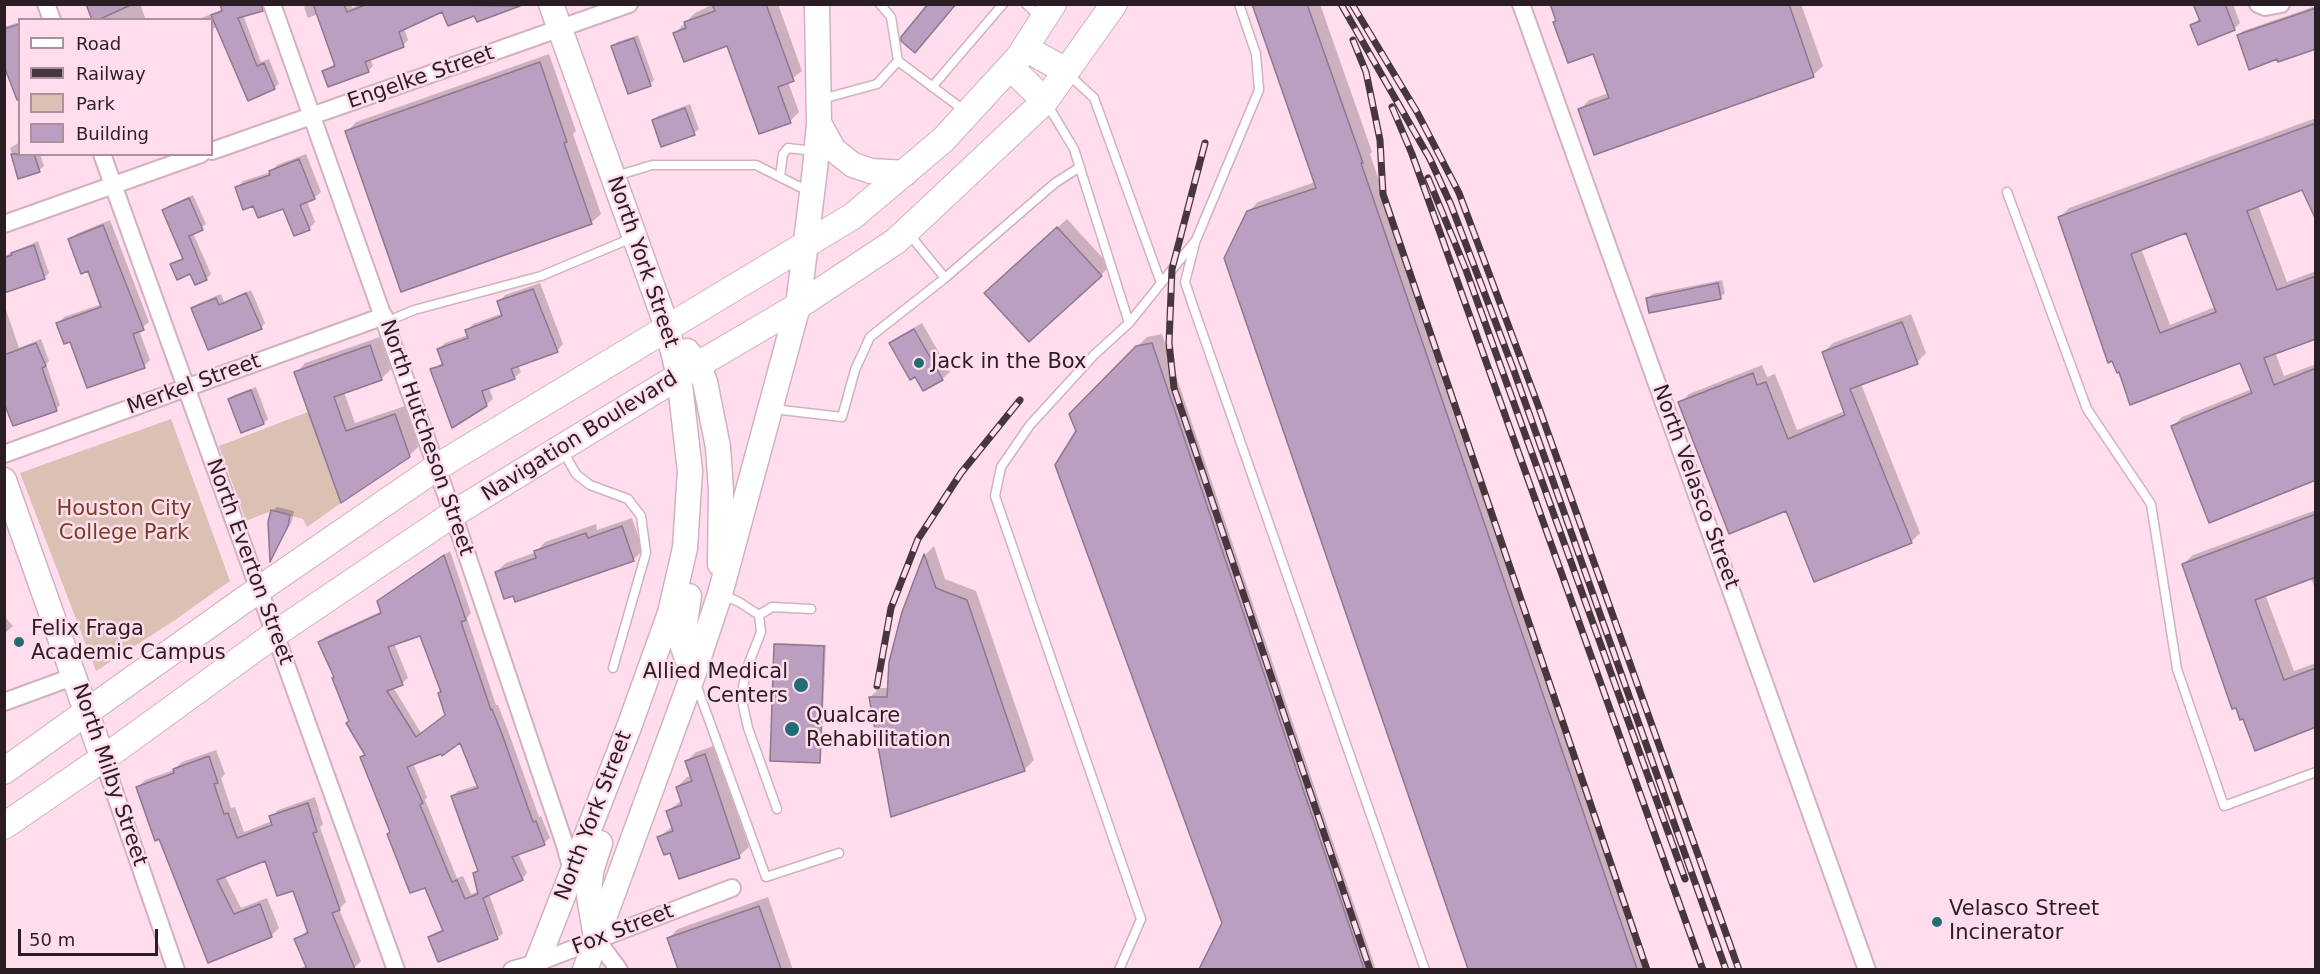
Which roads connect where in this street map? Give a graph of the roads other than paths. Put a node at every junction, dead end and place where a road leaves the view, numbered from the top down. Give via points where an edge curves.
1 (272, 4) edge
2 (551, 4) edge
3 (629, 4) edge
4 (817, 4) edge
5 (880, 4) edge
6 (1003, 4) edge
7 (1114, 4) edge
8 (1239, 4) edge
9 (1521, 4) edge
10 (2258, 4) edge
11 (2281, 4) edge
12 (1041, 10) edge
13 (560, 29) junction
14 (1017, 57) junction
15 (898, 61) junction
16 (1066, 71) junction
17 (932, 87) junction
18 (1045, 102) junction
19 (819, 111) junction
20 (968, 113) junction
21 (312, 117) junction
22 (213, 151) edge
23 (817, 151) junction
24 (103, 156) edge
25 (195, 156) edge
26 (1080, 167) junction
27 (906, 172) junction
28 (613, 177) junction
29 (780, 177) junction
30 (113, 184) junction
31 (812, 192) junction
32 (2007, 192) dead end
33 (4, 224) edge
34 (907, 231) junction
35 (635, 237) junction
36 (1196, 240) junction
37 (804, 246) junction
38 (945, 278) junction
39 (1161, 283) junction
40 (798, 306) junction
41 (385, 319) junction
42 (1130, 323) junction
43 (667, 327) junction
44 (688, 370) junction
45 (187, 389) junction
46 (770, 409) junction
47 (561, 448) junction
48 (4, 453) edge
49 (436, 467) junction
50 (4, 480) edge
51 (453, 514) junction
52 (687, 516) junction
53 (259, 589) junction
54 (720, 594) junction
55 (811, 609) dead end
56 (759, 615) junction
57 (274, 634) junction
58 (613, 668) dead end
59 (693, 675) junction
60 (75, 676) junction
61 (4, 702) edge
62 (88, 711) junction
63 (629, 727) junction
64 (103, 759) junction
65 (4, 771) edge
66 (2316, 772) edge
67 (777, 809) dead end
68 (4, 826) edge
69 (839, 853) dead end
70 (573, 874) junction
71 (732, 888) dead end
72 (596, 939) junction
73 (535, 966) edge
74 (176, 969) edge
75 (396, 969) edge
76 (512, 969) edge
77 (585, 969) edge
78 (619, 969) edge
79 (1119, 969) edge
80 (1425, 969) edge
81 (1867, 969) edge

1 - 21 street, North Hutcheson Street
2 - 13 main road, North York Street
3 - 13 street, Engelke Street
4 - 19 main road, North York Street
5 - 15 lane via 891,17
6 - 17 lane
7 - 16 main road, Navigation Boulevard
8 - 36 lane via 1256,54 1259,90
9 - 81 street, North Velasco Street
10 - 11 street via 2265,8
12 - 14 main road
13 - 21 street, Engelke Street
13 - 28 main road, North York Street
14 - 16 main road
14 - 18 main road
14 - 20 main road
15 - 17 lane
15 - 19 lane via 877,84
16 - 18 main road, Navigation Boulevard
16 - 39 lane via 1094,98
17 - 20 lane
18 - 26 lane via 1074,149
18 - 34 main road, Navigation Boulevard
19 - 23 main road, North York Street
19 - 27 main road via 834,150 853,165 877,172
20 - 27 main road
21 - 22 street, Engelke Street
21 - 41 street, North Hutcheson Street
23 - 29 lane via 788,148 783,154
23 - 31 main road, North York Street
24 - 30 street, North Everton Street
25 - 30 street
26 - 38 lane via 1055,183
26 - 42 lane
27 - 37 main road via 852,216
28 - 29 lane via 652,165 756,165
28 - 35 main road, North York Street
29 - 31 lane
30 - 33 street
30 - 45 street, North Everton Street
31 - 37 main road, North York Street
32 - 66 lane via 2087,409 2151,504 2177,669 2224,806
34 - 38 lane
34 - 40 main road, Navigation Boulevard
35 - 41 lane via 541,276
35 - 43 main road, North York Street
36 - 39 lane
36 - 80 lane via 1185,282
37 - 40 main road, North York Street
37 - 43 main road
38 - 46 lane via 870,337 855,370 842,417
39 - 42 lane
40 - 44 main road, Navigation Boulevard
40 - 46 main road, North York Street
41 - 45 street, Merkel Street
41 - 49 street, North Hutcheson Street
42 - 79 lane via 1094,355 1029,425 1001,467 995,496 1141,919
43 - 44 main road, North York Street
43 - 49 main road
44 - 47 main road, Navigation Boulevard
44 - 52 main road, North York Street
44 - 54 main road via 708,393 718,447
45 - 48 street, Merkel Street
45 - 53 street, North Everton Street
46 - 54 main road, North York Street
47 - 51 main road, Navigation Boulevard
47 - 58 lane via 576,474 590,485 628,499 641,516 646,552
49 - 51 street, North Hutcheson Street
49 - 53 main road
50 - 60 main road, North Milby Street
51 - 57 main road, Navigation Boulevard
51 - 70 street, North Hutcheson Street
52 - 59 main road via 692,578 681,644
52 - 63 main road, North York Street via 685,548 670,613
53 - 57 street, North Everton Street
53 - 62 main road
54 - 56 lane
54 - 59 main road, North York Street
55 - 56 lane via 772,607
56 - 67 lane via 761,632 741,696 748,728
57 - 64 main road, Navigation Boulevard
57 - 75 street, North Everton Street
59 - 69 lane via 766,877
59 - 72 main road, North York Street
60 - 61 street
60 - 62 main road, North Milby Street
62 - 64 main road, North Milby Street
62 - 65 main road
63 - 70 main road, North York Street
63 - 72 main road via 613,805 591,871 589,896
64 - 68 main road, Navigation Boulevard
64 - 74 street, North Milby Street
70 - 73 main road, North York Street
71 - 72 street, Fox Street
72 - 73 street, Fox Street
72 - 77 main road, North York Street
72 - 78 street
73 - 76 street, Fox Street

